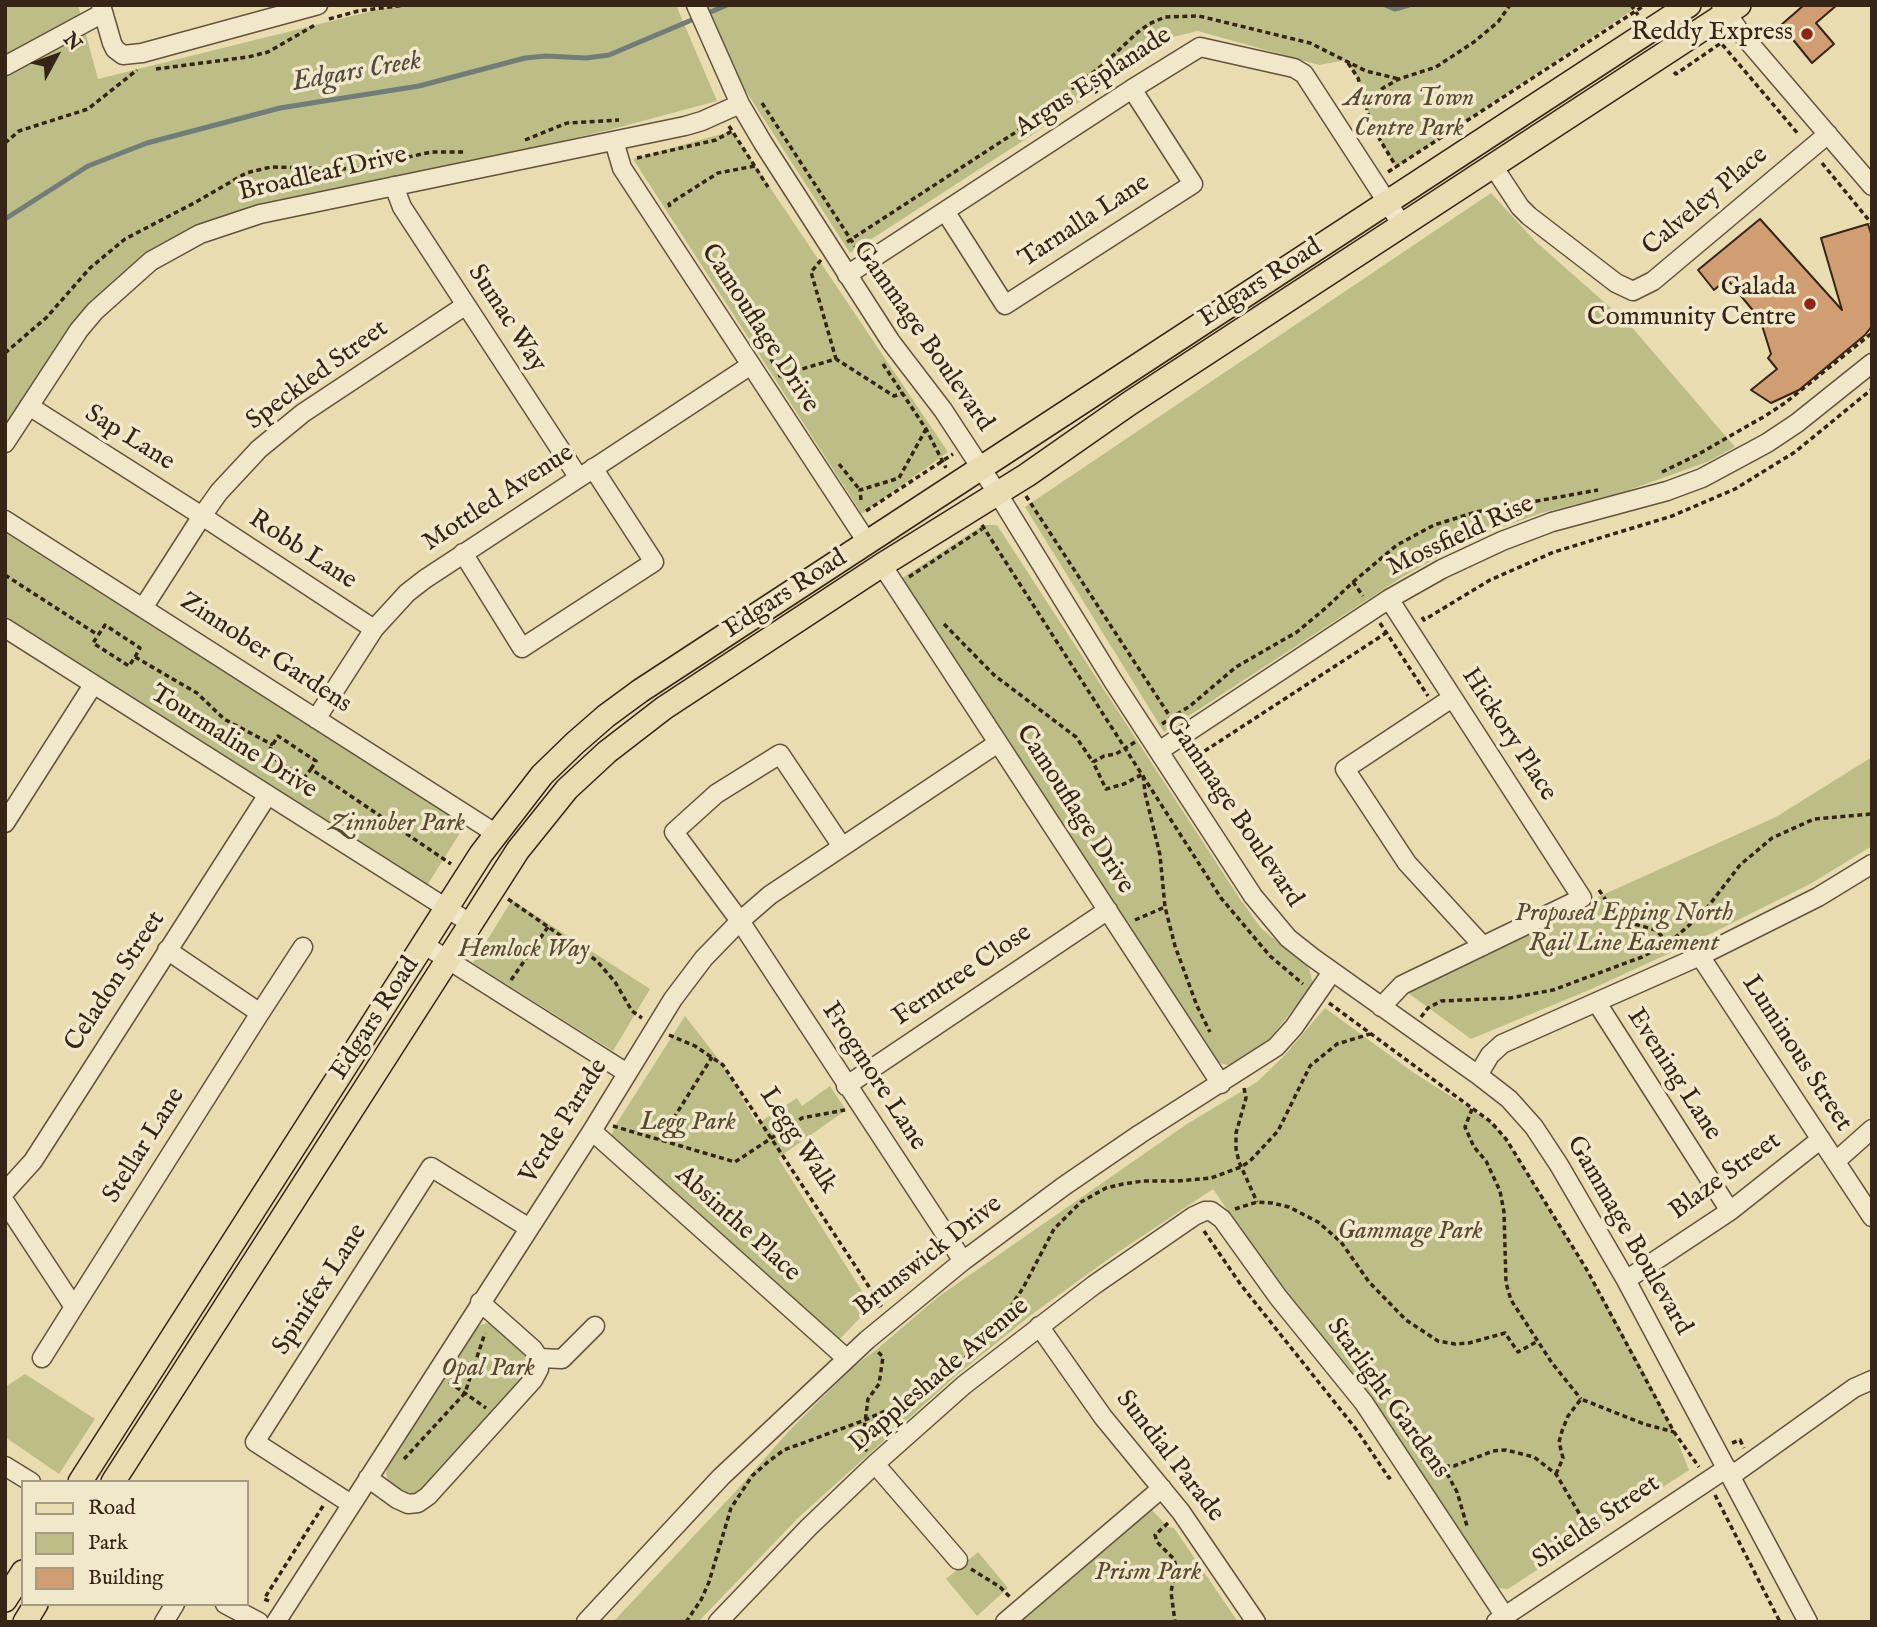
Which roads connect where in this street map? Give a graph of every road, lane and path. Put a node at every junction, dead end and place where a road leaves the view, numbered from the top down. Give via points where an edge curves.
1 (318, 5) edge
2 (405, 5) edge
3 (696, 5) edge
4 (1510, 5) edge
5 (1631, 5) edge
6 (1645, 5) edge
7 (1689, 5) edge
8 (1729, 8) edge
9 (102, 9) edge
10 (1635, 11) junction
11 (1649, 32) junction
12 (1664, 55) junction
13 (1346, 60) dead end
14 (135, 64) junction
15 (5, 66) edge
16 (1132, 89) junction
17 (761, 102) dead end
18 (740, 104) junction
19 (1366, 105) junction
20 (592, 121) dead end
21 (732, 131) dead end
22 (1828, 134) junction
23 (614, 141) junction
24 (517, 142) dead end
25 (5, 143) edge
26 (1811, 149) junction
27 (474, 151) dead end
28 (755, 166) dead end
29 (1493, 166) junction
30 (1396, 167) junction
31 (363, 168) dead end
32 (640, 168) dead end
33 (1374, 182) junction
34 (394, 186) junction
35 (1872, 186) edge
36 (661, 195) dead end
37 (1388, 203) junction
38 (668, 204) junction
39 (945, 211) junction
40 (675, 215) dead end
41 (1872, 223) edge
42 (1402, 225) junction
43 (817, 262) dead end
44 (866, 263) junction
45 (847, 275) junction
46 (466, 305) junction
47 (1872, 333) edge
48 (768, 356) dead end
49 (836, 359) dead end
50 (1872, 363) edge
51 (751, 365) junction
52 (792, 395) dead end
53 (29, 406) junction
54 (926, 429) dead end
55 (5, 443) edge
56 (967, 446) junction
57 (837, 461) dead end
58 (981, 468) junction
59 (586, 473) junction
60 (1658, 474) dead end
61 (1017, 481) junction
62 (1608, 488) dead end
63 (860, 490) junction
64 (998, 494) junction
65 (202, 516) junction
66 (5, 520) edge
67 (867, 542) junction
68 (463, 553) junction
69 (882, 565) junction
70 (5, 575) edge
71 (908, 577) dead end
72 (1353, 582) junction
73 (1389, 599) junction
74 (143, 608) junction
75 (1372, 610) junction
76 (938, 618) dead end
77 (1424, 620) dead end
78 (1403, 621) junction
79 (5, 628) edge
80 (374, 629) junction
81 (1386, 632) junction
82 (99, 635) junction
83 (135, 657) junction
84 (93, 685) junction
85 (1452, 698) junction
86 (1436, 708) junction
87 (1171, 718) junction
88 (316, 719) junction
89 (1148, 733) junction
90 (1182, 736) junction
91 (998, 743) junction
92 (273, 745) junction
93 (1126, 746) junction
94 (1159, 751) junction
95 (1093, 762) junction
96 (311, 769) junction
97 (1143, 774) junction
98 (267, 796) junction
99 (1872, 814) edge
100 (5, 823) edge
101 (495, 833) junction
102 (841, 845) junction
103 (1872, 864) edge
104 (467, 874) junction
105 (491, 890) junction
106 (1599, 890) dead end
107 (1166, 907) junction
108 (446, 909) junction
109 (1108, 910) junction
110 (740, 921) junction
111 (470, 923) junction
112 (548, 927) junction
113 (1120, 929) junction
114 (1670, 942) junction
115 (423, 944) junction
116 (1483, 946) junction
117 (303, 947) dead end
118 (167, 950) junction
119 (1700, 956) junction
120 (447, 959) junction
121 (1682, 964) junction
122 (1332, 972) junction
123 (502, 994) junction
124 (1317, 994) junction
125 (1597, 1003) junction
126 (1381, 1007) junction
127 (260, 1013) junction
128 (655, 1027) junction
129 (1413, 1030) junction
130 (1370, 1034) junction
131 (1215, 1040) dead end
132 (1395, 1053) junction
133 (712, 1057) junction
134 (627, 1073) junction
135 (1478, 1075) junction
136 (1229, 1079) junction
137 (846, 1086) junction
138 (859, 1104) junction
139 (1472, 1109) junction
140 (1872, 1129) edge
141 (598, 1136) junction
142 (771, 1138) junction
143 (1821, 1139) junction
144 (660, 1140) junction
145 (1836, 1161) junction
146 (1241, 1167) junction
147 (5, 1192) edge
148 (5, 1202) edge
149 (1257, 1202) junction
150 (1730, 1211) junction
151 (1872, 1217) edge
152 (1222, 1219) junction
153 (529, 1228) junction
154 (1203, 1230) dead end
155 (963, 1261) junction
156 (1626, 1280) junction
157 (480, 1302) junction
158 (881, 1304) dead end
159 (74, 1307) junction
160 (595, 1326) dead end
161 (1039, 1326) junction
162 (867, 1340) junction
163 (1538, 1341) junction
164 (42, 1358) dead end
165 (539, 1358) junction
166 (846, 1358) junction
167 (436, 1373) junction
168 (1872, 1380) edge
169 (1581, 1399) junction
170 (498, 1417) junction
171 (865, 1420) junction
172 (1674, 1432) junction
173 (875, 1464) junction
174 (5, 1466) edge
175 (1443, 1466) junction
176 (1406, 1467) junction
177 (1729, 1472) junction
178 (1556, 1474) junction
179 (368, 1478) junction
180 (28, 1480) edge
181 (81, 1480) edge
182 (114, 1480) edge
183 (1707, 1481) junction
184 (1162, 1488) junction
185 (351, 1504) junction
186 (1181, 1512) junction
187 (1468, 1527) dead end
188 (1602, 1550) junction
189 (958, 1560) joint
190 (21, 1575) edge
191 (5, 1600) edge
192 (35, 1606) edge
193 (174, 1606) edge
194 (229, 1606) edge
195 (1020, 1608) junction
196 (1500, 1619) edge
197 (24, 1622) edge
198 (164, 1622) edge
199 (258, 1622) edge
200 (276, 1622) edge
201 (586, 1622) edge
202 (686, 1622) edge
203 (718, 1622) edge
204 (1005, 1622) edge
205 (1175, 1622) edge
206 (1256, 1622) edge
207 (1780, 1622) edge
208 (1808, 1622) edge

1 - 14 street
2 - 14 path via 329,19 285,44 248,57
3 - 18 street, Gammage Boulevard
4 - 19 path via 1474,42 1436,66 1383,88
5 - 10 path
6 - 10 path
7 - 11 main road, Edgars Road
8 - 12 main road, Edgars Road
8 - 22 street via 1788,90
9 - 14 street via 115,50
9 - 15 street
10 - 11 path
10 - 30 path
11 - 37 main road, Edgars Road
12 - 26 path via 1676,74 1721,43
12 - 29 main road, Edgars Road
13 - 19 path via 1358,78
14 - 25 path via 88,109 19,131
16 - 33 street, Argus Esplanade via 1200,47 1294,68 1308,81
16 - 39 street, Argus Esplanade
16 - 39 street, Tarnalla Lane via 1193,184 1005,305
17 - 44 path
18 - 23 street, Broadleaf Drive via 702,121
18 - 45 street, Gammage Boulevard
19 - 30 path via 1371,125
20 - 24 path via 558,125
21 - 32 path via 716,140 633,159
22 - 26 street, Calveley Place
22 - 35 street
23 - 34 street, Broadleaf Drive
23 - 51 street, Camouflage Drive via 622,168
26 - 29 street, Calveley Place via 1653,281 1633,291 1529,216
26 - 41 path
27 - 31 path via 431,152
28 - 38 path via 718,173
29 - 42 main road, Edgars Road
30 - 33 path
33 - 37 street, Argus Esplanade
34 - 46 street, Sumac Way via 402,207
34 - 53 street, Broadleaf Drive via 260,214 174,247 131,276 95,311
36 - 38 path
37 - 42 street, Argus Esplanade
37 - 58 main road, Edgars Road
38 - 40 path
39 - 44 street, Argus Esplanade
42 - 61 main road, Edgars Road
43 - 49 path via 811,272
44 - 45 street, Argus Esplanade
45 - 56 street, Gammage Boulevard
46 - 59 street, Sumac Way
46 - 65 street, Speckled Street via 279,431 238,470
47 - 60 path via 1765,416
48 - 52 path
50 - 73 street, Mossfield Rise via 1797,423 1702,478 1512,537
51 - 59 street, Mottled Avenue
51 - 67 street, Camouflage Drive
53 - 55 street, Broadleaf Drive
53 - 65 street, Sap Lane
54 - 63 path via 899,478
56 - 58 street, Gammage Boulevard
56 - 63 path via 862,514
57 - 63 path
58 - 64 street, Gammage Boulevard
58 - 67 main road, Edgars Road
59 - 68 street, Mottled Avenue
59 - 68 street, Sumac Way via 654,562 522,648
61 - 64 main road, Edgars Road
61 - 87 path
62 - 72 path via 1476,512 1434,525 1397,545
64 - 69 main road, Edgars Road
64 - 89 street, Gammage Boulevard
65 - 74 street, Speckled Street
65 - 80 street, Robb Lane
66 - 74 street, Zinnober Gardens
67 - 101 main road, Edgars Road via 606,716 542,775
68 - 80 street, Mottled Avenue via 407,593
69 - 91 street, Camouflage Drive
69 - 105 main road, Edgars Road via 647,719 607,752 549,811
70 - 82 path
71 - 93 path via 983,526
72 - 75 path
72 - 87 path via 1297,632 1236,667
73 - 75 street, Mossfield Rise
73 - 78 street, Hickory Place
74 - 88 street, Zinnober Gardens
75 - 81 path
75 - 90 street, Mossfield Rise
76 - 95 path via 994,675 1076,737
77 - 78 path via 1412,615
78 - 81 path
78 - 85 street, Hickory Place
79 - 84 street, Tourmaline Drive
80 - 88 street, Mottled Avenue
81 - 86 path
81 - 90 path via 1197,756
82 - 83 path via 93,643 129,666
82 - 83 path via 105,625 140,648
83 - 92 path via 197,694 224,719
84 - 98 street, Tourmaline Drive
84 - 100 street
85 - 86 street
85 - 116 street, Hickory Place via 1582,898
86 - 116 street via 1345,769 1407,863
87 - 89 path
87 - 90 path
88 - 101 street, Zinnober Gardens
89 - 93 path
89 - 94 street, Gammage Boulevard
90 - 94 street, Mossfield Rise
91 - 102 street, Verde Parade
91 - 109 street, Camouflage Drive
92 - 96 path via 278,736 316,761
92 - 96 path via 267,754 304,778
93 - 95 path
93 - 97 path
94 - 122 street, Gammage Boulevard via 1271,920
95 - 97 path via 1106,789
96 - 104 path
97 - 107 path
97 - 124 path via 1238,919 1285,970
98 - 108 street, Tourmaline Drive
98 - 118 street, Celadon Street
99 - 114 path via 1814,820 1772,838 1748,857 1707,908
101 - 104 main road, Edgars Road
102 - 110 street, Verde Parade
102 - 110 street, Frogmore Lane via 780,754 716,794 674,832
103 - 119 street via 1818,897
104 - 108 main road, Edgars Road
105 - 111 main road, Edgars Road
105 - 112 path, Legg Walk
106 - 114 path via 1620,916 1656,930
107 - 113 path
107 - 131 path via 1185,976
108 - 111 street, Tourmaline Drive
108 - 115 main road, Edgars Road
109 - 113 street, Camouflage Drive
109 - 137 street, Ferntree Close
110 - 128 street, Verde Parade via 688,978
110 - 137 street, Frogmore Lane
111 - 120 main road, Edgars Road
112 - 123 path
112 - 128 path, Legg Walk via 597,961 632,1011
113 - 136 street, Camouflage Drive
114 - 121 path
114 - 129 path via 1553,990 1510,998 1441,1001 1428,1008
115 - 120 street
115 - 181 main road, Edgars Road
116 - 126 street via 1402,985
117 - 127 street, Stellar Lane
118 - 127 street
118 - 147 street, Celadon Street via 33,1161
119 - 121 street
119 - 143 street, Luminous Street
120 - 123 street
120 - 182 main road, Edgars Road
121 - 125 street
122 - 124 street, Brunswick Drive
122 - 126 street, Gammage Boulevard
123 - 134 street
124 - 130 path
124 - 136 street, Brunswick Drive via 1276,1047
125 - 135 street via 1502,1044
125 - 150 street, Evening Lane
126 - 129 street, Gammage Boulevard
127 - 159 street, Stellar Lane
128 - 133 path, Legg Walk
128 - 134 street, Verde Parade
129 - 132 path
129 - 135 street, Gammage Boulevard
130 - 132 path
130 - 146 path via 1337,1044 1310,1066 1278,1131
132 - 139 path
133 - 142 path, Legg Walk via 723,1065
133 - 144 path
134 - 141 street, Verde Parade
135 - 156 street, Gammage Boulevard via 1534,1127
136 - 146 path via 1246,1094 1235,1141
136 - 155 street, Brunswick Drive via 1140,1134
137 - 138 street, Frogmore Lane
138 - 142 path via 802,1118
138 - 155 street, Frogmore Lane
139 - 163 path via 1465,1127 1500,1191 1506,1283 1511,1300
139 - 172 path via 1491,1122 1521,1160 1587,1270
140 - 145 street
141 - 144 path via 613,1125
141 - 153 street, Verde Parade
141 - 166 street, Absinthe Place
142 - 144 path via 735,1162
142 - 158 path, Legg Walk
143 - 145 street, Luminous Street
143 - 150 street, Blaze Street
145 - 151 street, Luminous Street
146 - 149 path
146 - 171 path via 1210,1178 1123,1184 1081,1202 1054,1229 1013,1305 983,1342 927,1390
148 - 159 street
149 - 152 path via 1246,1203
149 - 163 path via 1289,1207 1318,1222 1386,1301 1438,1341 1469,1343 1505,1333 1518,1352
150 - 156 street, Blaze Street
152 - 161 street, Dappleshade Avenue via 1211,1211 1194,1216
152 - 176 street, Starlight Gardens via 1364,1403
153 - 157 street, Verde Parade
153 - 185 street, Spinifex Lane via 431,1167 255,1442
154 - 176 path via 1356,1429 1388,1478
155 - 162 street, Brunswick Drive
156 - 177 street, Gammage Boulevard
157 - 165 street
157 - 167 street, Verde Parade
159 - 164 street, Stellar Lane
160 - 165 street via 562,1360
161 - 173 street, Dappleshade Avenue
161 - 184 street, Sundial Parade via 1095,1406
162 - 166 street, Brunswick Drive
162 - 171 path via 883,1357 879,1384 868,1399
163 - 169 path
165 - 170 street via 533,1380
166 - 201 street, Brunswick Drive via 721,1478
167 - 170 path
167 - 179 street, Verde Parade
168 - 177 street, Shields Street
169 - 172 path
169 - 178 path via 1562,1430 1563,1458
170 - 179 street via 418,1503 397,1499
171 - 173 path via 862,1446
171 - 202 path via 784,1450 752,1476 731,1508 709,1582
172 - 183 path
173 - 189 street
173 - 203 street, Dappleshade Avenue
174 - 180 street
175 - 176 path via 1425,1458
175 - 178 path via 1506,1450 1534,1457
175 - 187 path
176 - 196 street, Starlight Gardens
177 - 183 street, Shields Street
177 - 208 street, Gammage Boulevard
178 - 188 path
179 - 185 street, Verde Parade
183 - 188 street, Shields Street
183 - 207 path
184 - 186 street, Sundial Parade
184 - 195 street
185 - 200 street, Verde Parade
186 - 205 path via 1155,1535 1176,1567 1171,1592
186 - 206 street, Sundial Parade
188 - 196 street, Shields Street
189 - 195 path via 1000,1587
190 - 191 main road
192 - 197 main road
193 - 198 street
194 - 199 street
195 - 204 street

